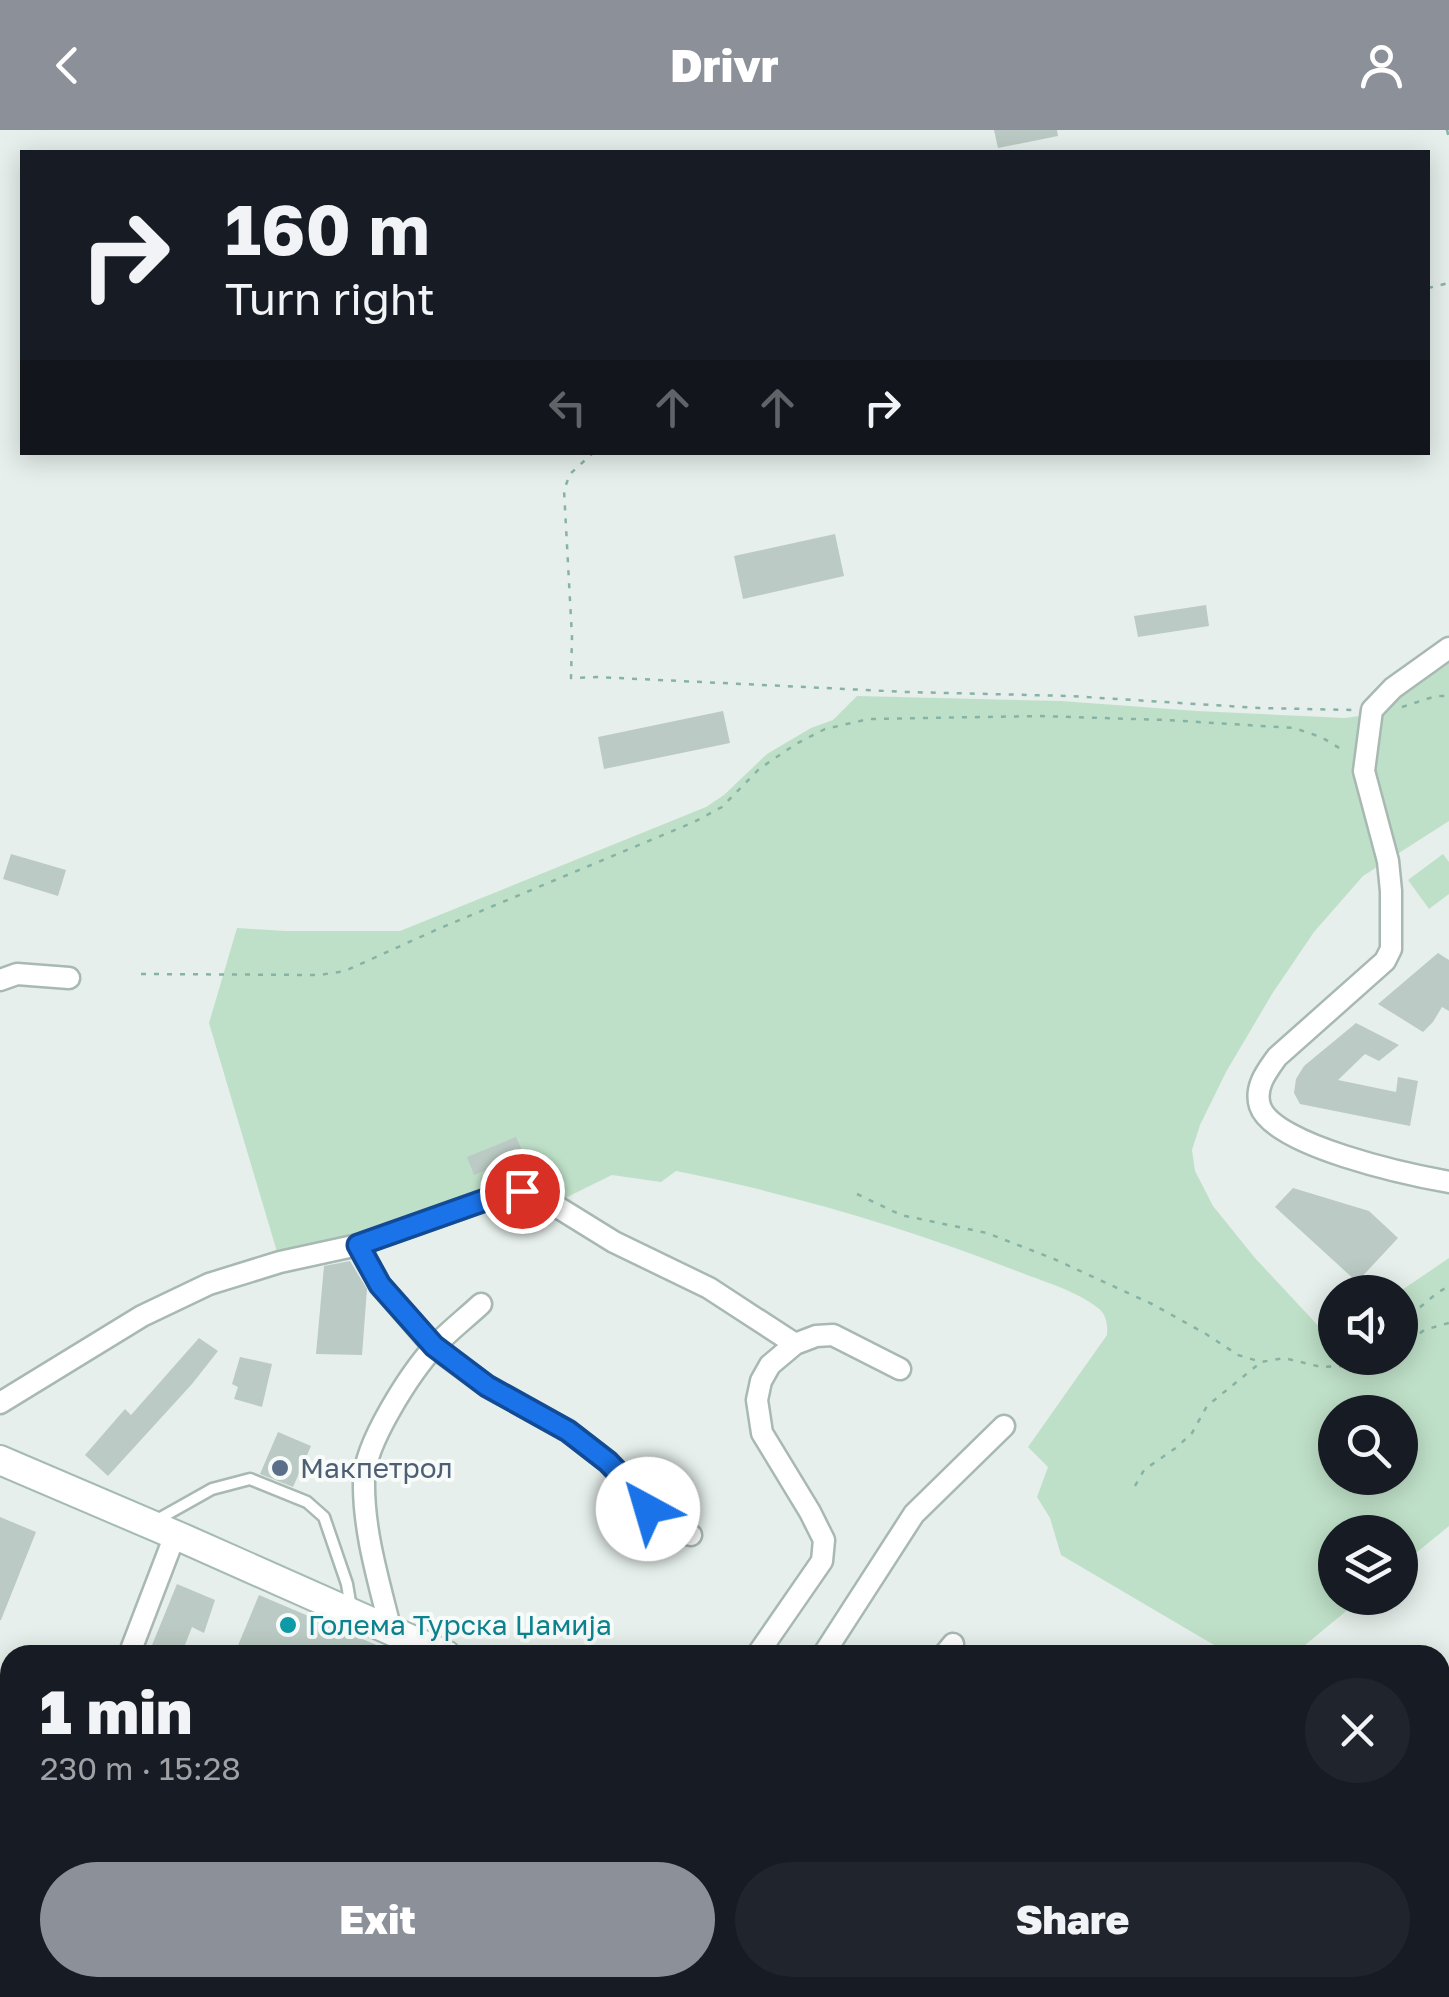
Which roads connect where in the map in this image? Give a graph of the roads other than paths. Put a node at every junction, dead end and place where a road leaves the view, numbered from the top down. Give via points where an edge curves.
1 (1449, 648) edge
2 (69, 978) dead end
3 (0, 980) edge
4 (1449, 1182) edge
5 (358, 1245) junction
6 (481, 1304) dead end
7 (795, 1344) junction
8 (434, 1346) junction
9 (900, 1369) dead end
10 (0, 1403) edge
11 (1004, 1426) dead end
12 (0, 1460) edge
13 (162, 1530) junction
14 (691, 1536) dead end
15 (352, 1614) junction
16 (391, 1631) junction
17 (132, 1645) edge
18 (423, 1645) edge
19 (764, 1645) edge
20 (829, 1645) edge

1 - 4 street via 1372,710 1364,771 1388,861 1391,950 1277,1057 1258,1092 1263,1113 1308,1142
2 - 3 street via 18,974
5 - 7 street via 491,1198 530,1192 710,1288
5 - 8 street via 380,1285
5 - 10 street via 209,1284 142,1316
6 - 8 street
7 - 9 street via 833,1335
7 - 19 street via 770,1365 756,1400 762,1433 824,1540 822,1561
8 - 14 street via 608,1462 663,1530
8 - 16 street via 372,1444 364,1476 368,1532
11 - 20 street via 914,1514
12 - 13 street
13 - 15 street
13 - 15 lane via 212,1490 250,1479 306,1502 324,1517
13 - 17 street
15 - 16 street
16 - 18 street

